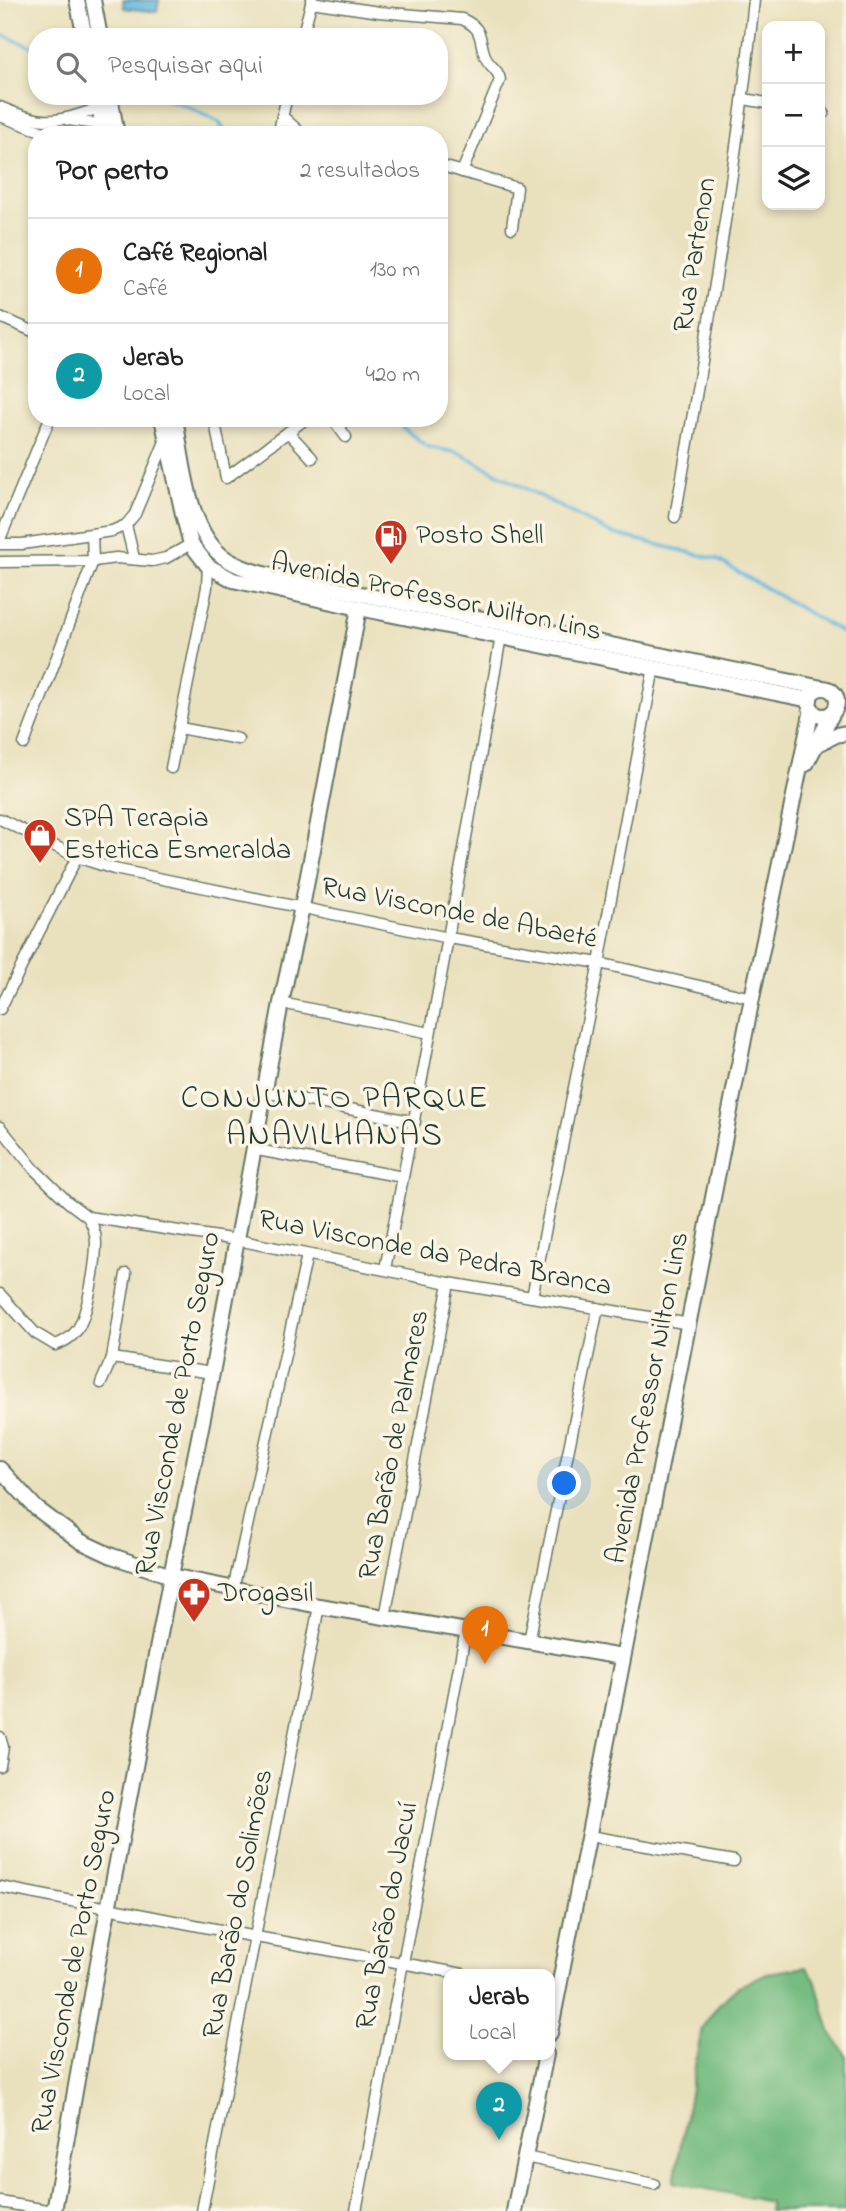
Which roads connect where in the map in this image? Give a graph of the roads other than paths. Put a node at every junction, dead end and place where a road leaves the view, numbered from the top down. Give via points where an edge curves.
1 (77, 0) edge
2 (93, 0) edge
3 (754, 0) edge
4 (312, 1) edge
5 (83, 28) edge
6 (98, 28) edge
7 (304, 28) edge
8 (744, 99) junction
9 (762, 102) edge
10 (92, 105) edge
11 (99, 105) edge
12 (112, 105) edge
13 (285, 105) edge
14 (0, 107) edge
15 (0, 116) edge
16 (282, 116) junction
17 (64, 120) junction
18 (88, 126) edge
19 (103, 126) edge
20 (115, 126) edge
21 (280, 126) edge
22 (293, 126) edge
23 (28, 127) edge
24 (448, 167) edge
25 (462, 172) junction
26 (512, 228) dead end
27 (0, 317) edge
28 (28, 329) edge
29 (46, 427) edge
30 (167, 427) edge
31 (174, 427) edge
32 (178, 427) edge
33 (216, 427) edge
34 (295, 427) edge
35 (338, 427) edge
36 (289, 432) junction
37 (172, 436) junction
38 (346, 438) dead end
39 (312, 458) dead end
40 (675, 517) dead end
41 (126, 525) junction
42 (92, 534) junction
43 (52, 540) junction
44 (0, 541) edge
45 (191, 544) junction
46 (134, 558) junction
47 (56, 561) junction
48 (93, 561) junction
49 (0, 562) edge
50 (208, 566) junction
51 (359, 608) junction
52 (501, 636) junction
53 (654, 667) junction
54 (822, 688) junction
55 (811, 704) junction
56 (834, 712) junction
57 (180, 728) junction
58 (846, 733) edge
59 (238, 739) dead end
60 (24, 744) dead end
61 (815, 746) junction
62 (171, 768) dead end
63 (800, 774) junction
64 (0, 820) edge
65 (77, 857) junction
66 (302, 907) junction
67 (449, 938) junction
68 (598, 963) junction
69 (752, 998) junction
70 (281, 1003) junction
71 (0, 1009) edge
72 (430, 1033) junction
73 (264, 1092) junction
74 (415, 1122) junction
75 (0, 1127) edge
76 (252, 1149) junction
77 (403, 1177) junction
78 (88, 1217) junction
79 (237, 1240) junction
80 (307, 1255) junction
81 (384, 1269) junction
82 (126, 1274) dead end
83 (449, 1283) junction
84 (0, 1294) edge
85 (532, 1297) junction
86 (598, 1308) junction
87 (690, 1324) junction
88 (112, 1358) junction
89 (212, 1373) junction
90 (101, 1383) dead end
91 (0, 1469) edge
92 (171, 1576) junction
93 (233, 1590) junction
94 (319, 1606) junction
95 (384, 1617) junction
96 (466, 1630) junction
97 (529, 1641) junction
98 (622, 1657) junction
99 (0, 1737) edge
100 (0, 1766) edge
101 (589, 1836) junction
102 (734, 1861) dead end
103 (0, 1887) edge
104 (109, 1909) junction
105 (256, 1937) junction
106 (402, 1963) junction
107 (443, 1970) edge
108 (555, 1986) edge
109 (544, 2060) edge
110 (525, 2157) junction
111 (654, 2184) dead end
112 (0, 2202) edge
113 (53, 2211) edge
114 (202, 2211) edge
115 (356, 2211) edge
116 (514, 2211) edge

1 - 5 main road
2 - 6 main road
3 - 8 street, Rua Partenon
4 - 7 street
4 - 25 street via 462,19 478,29 484,55 500,80
8 - 9 street
8 - 40 street, Rua Partenon
10 - 17 street
11 - 19 main road
12 - 20 main road
13 - 16 street
14 - 17 street via 27,118
15 - 23 street
16 - 21 street
16 - 22 street
17 - 18 street
24 - 25 street
25 - 26 street via 517,188
27 - 28 street
29 - 44 street
30 - 37 main road, Avenida Professor Nilton Lins
31 - 37 main road, Avenida Professor Nilton Lins
32 - 37 street
33 - 36 street via 226,478
34 - 36 street
35 - 38 street
36 - 39 street
37 - 41 street
37 - 45 main road, Avenida Professor Nilton Lins
37 - 54 main road, Avenida Professor Nilton Lins via 204,537 226,559 242,567
41 - 42 street
41 - 46 street
42 - 43 street
42 - 48 street
43 - 44 street
43 - 47 street
45 - 46 street via 166,558
45 - 50 main road, Avenida Professor Nilton Lins
46 - 48 street
47 - 48 street
47 - 49 street
48 - 60 street
50 - 51 main road, Avenida Professor Nilton Lins via 233,580
50 - 57 street
51 - 52 main road, Avenida Professor Nilton Lins
51 - 66 main road, Rua Visconde de Porto Seguro
52 - 53 main road, Avenida Professor Nilton Lins
52 - 67 street
53 - 55 main road, Avenida Professor Nilton Lins
53 - 68 street
54 - 55 main road via 813,693
54 - 56 main road via 835,695
55 - 56 main road via 820,715
55 - 63 main road, Avenida Professor Nilton Lins
56 - 61 main road, Avenida Professor Nilton Lins
57 - 59 street
57 - 62 street
58 - 61 main road
61 - 63 main road, Avenida Professor Nilton Lins
63 - 69 main road, Avenida Professor Nilton Lins
64 - 65 street, Rua Visconde de Abaeté
65 - 66 street, Rua Visconde de Abaeté via 114,869
65 - 71 street
66 - 67 street, Rua Visconde de Abaeté
66 - 70 main road, Rua Visconde de Porto Seguro
67 - 68 street, Rua Visconde de Abaeté
67 - 72 street
68 - 69 street, Rua Visconde de Abaeté
68 - 85 street
69 - 87 main road, Avenida Professor Nilton Lins
70 - 72 street
70 - 73 main road, Rua Visconde de Porto Seguro
72 - 74 street
73 - 74 street
73 - 76 main road, Rua Visconde de Porto Seguro
74 - 77 street
75 - 78 street via 34,1168
76 - 77 street
76 - 79 main road, Rua Visconde de Porto Seguro
77 - 81 street
78 - 79 street, Rua Visconde da Pedra Branca
78 - 84 street via 96,1244 86,1309 66,1342 55,1345 35,1334
79 - 80 street, Rua Visconde da Pedra Branca
79 - 89 main road, Rua Visconde de Porto Seguro
80 - 81 street, Rua Visconde da Pedra Branca
80 - 93 street
81 - 83 street, Rua Visconde da Pedra Branca
82 - 88 street
83 - 85 street, Rua Visconde da Pedra Branca
83 - 95 street, Rua Barão de Palmares
85 - 86 street, Rua Visconde da Pedra Branca
86 - 87 street, Rua Visconde da Pedra Branca
86 - 97 street
87 - 98 main road, Avenida Professor Nilton Lins
88 - 89 street
88 - 90 street
89 - 92 main road, Rua Visconde de Porto Seguro
91 - 92 main road via 36,1508 80,1541
92 - 93 main road
92 - 104 main road, Rua Visconde de Porto Seguro
93 - 94 main road
94 - 95 main road
94 - 105 street, Rua Barão do Solimões
95 - 96 main road
96 - 97 main road
96 - 106 street, Rua Barão do Jacuí
97 - 98 main road
98 - 101 main road, Avenida Professor Nilton Lins
99 - 100 street
101 - 102 street
101 - 108 main road, Avenida Professor Nilton Lins
103 - 104 street
104 - 105 street
104 - 113 main road, Rua Visconde de Porto Seguro
105 - 106 street
105 - 114 street, Rua Barão do Solimões
106 - 107 street
106 - 115 street, Rua Barão do Jacuí
109 - 110 main road
110 - 111 street
110 - 116 main road
112 - 113 street, Rua Visconde de Porto Seguro

